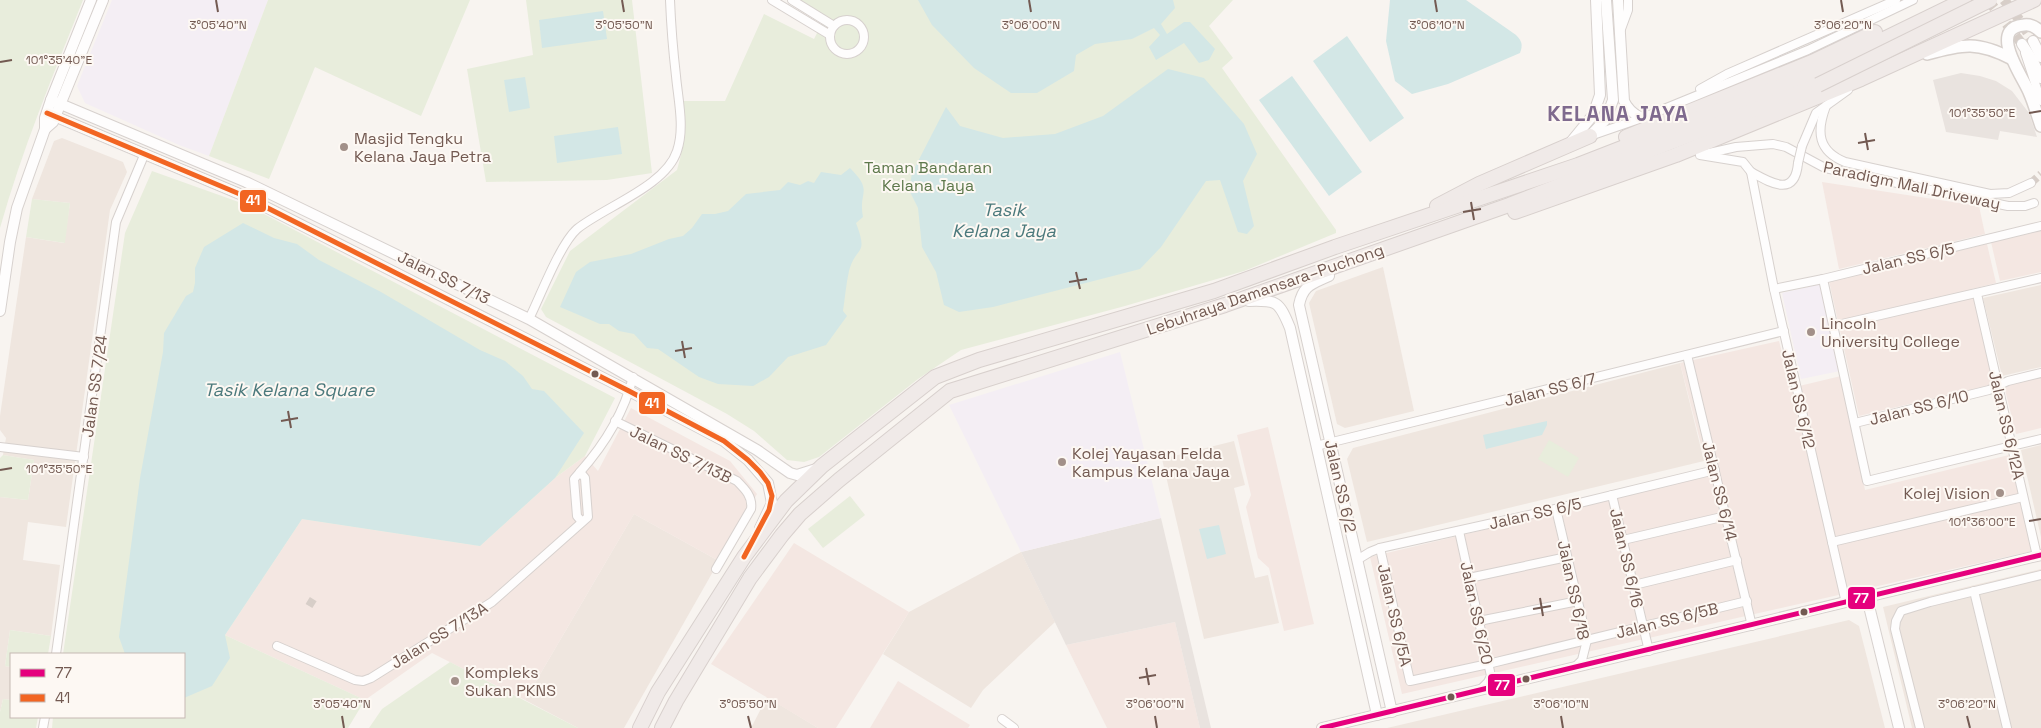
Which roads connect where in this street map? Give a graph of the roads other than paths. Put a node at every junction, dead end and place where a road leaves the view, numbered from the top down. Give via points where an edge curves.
1 (91, 0) edge
2 (103, 0) edge
3 (670, 0) edge
4 (772, 0) edge
5 (792, 0) edge
6 (1596, 0) edge
7 (1606, 0) edge
8 (1618, 0) edge
9 (1628, 0) edge
10 (1896, 0) edge
11 (1906, 0) edge
12 (1913, 0) edge
13 (1944, 0) edge
14 (1964, 0) edge
15 (1990, 0) edge
16 (2034, 0) edge
17 (1888, 12) junction
18 (834, 26) junction
19 (2041, 32) edge
20 (1619, 33) junction
21 (830, 35) junction
22 (2033, 41) tunnel mouth
23 (2022, 44) joint
24 (2041, 57) edge
25 (2012, 59) junction
26 (1901, 61) junction
27 (2041, 78) edge
28 (1815, 79) junction
29 (1861, 80) junction
30 (56, 101) junction
31 (2041, 101) edge
32 (1675, 104) junction
33 (1826, 106) junction
34 (51, 114) junction
35 (1642, 118) junction
36 (1660, 122) junction
37 (2041, 126) edge
38 (1590, 136) junction
39 (1569, 145) junction
40 (145, 153) junction
41 (177, 153) junction
42 (1676, 155) junction
43 (1700, 155) junction
44 (178, 167) junction
45 (1751, 172) junction
46 (2031, 183) tunnel mouth
47 (2034, 204) dead end
48 (1451, 208) junction
49 (2041, 226) edge
50 (1391, 228) junction
51 (1329, 276) junction
52 (2041, 278) edge
53 (1823, 279) junction
54 (1774, 289) junction
55 (1977, 294) junction
56 (1249, 301) junction
57 (1225, 305) junction
58 (0, 310) edge
59 (530, 319) junction
60 (1833, 326) junction
61 (1784, 331) junction
62 (1687, 355) junction
63 (2041, 373) edge
64 (633, 377) junction
65 (1998, 386) junction
66 (629, 391) junction
67 (615, 421) junction
68 (1854, 423) junction
69 (2041, 439) edge
70 (1331, 443) junction
71 (1316, 446) junction
72 (2012, 446) junction
73 (0, 447) edge
74 (84, 456) junction
75 (822, 466) junction
76 (1715, 470) junction
77 (1612, 495) junction
78 (2024, 497) junction
79 (1556, 509) junction
80 (1726, 516) junction
81 (1459, 531) junction
82 (1623, 540) junction
83 (1832, 542) junction
84 (1380, 548) junction
85 (2039, 556) edge
86 (744, 557) junction
87 (1568, 558) junction
88 (1357, 560) junction
89 (1737, 560) junction
90 (716, 569) dead end
91 (2041, 575) edge
92 (1469, 578) junction
93 (1634, 586) junction
94 (1974, 591) junction
95 (1867, 598) junction
96 (1578, 600) junction
97 (1747, 601) junction
98 (1846, 603) junction
99 (1479, 621) junction
100 (1752, 626) junction
101 (1644, 627) junction
102 (1587, 640) junction
103 (277, 646) dead end
104 (1649, 651) junction
105 (56, 653) edge
106 (1488, 664) junction
107 (1574, 668) junction
108 (1479, 691) junction
109 (1392, 712) junction
110 (1377, 715) junction
111 (1002, 719) dead end
112 (640, 728) edge
113 (662, 728) edge
114 (1014, 728) edge
115 (1322, 728) edge
116 (1899, 728) edge
117 (1920, 728) edge
118 (2007, 728) edge

1 - 30 street
2 - 30 street
3 - 59 street via 680,116 677,152 661,174 578,229 567,241
4 - 21 street
5 - 18 street
6 - 39 street via 1600,95 1593,114
7 - 38 street via 1613,100 1606,119
8 - 20 street
9 - 20 street via 1628,10
10 - 32 street via 1727,74
11 - 17 street
12 - 17 street
13 - 36 highway via 1812,62
14 - 28 highway, Lebuhraya Damansara–Puchong
15 - 28 highway, Lebuhraya Damansara–Puchong, bridge
16 - 26 highway
17 - 32 street via 1808,50
18 - 21 street
18 - 21 street via 848,20 858,24 864,34 863,44 855,53 844,54 834,48
19 - 25 main road via 2029,24 2012,29 2008,44
20 - 35 street via 1624,101
22 - 24 street
23 - 27 street
23 - 31 street
25 - 26 main road via 1992,49 1957,46
25 - 37 main road
26 - 29 highway
28 - 48 highway, Lebuhraya Damansara–Puchong via 1578,166
28 - 57 highway, Lebuhraya Damansara–Puchong via 1509,205
29 - 33 street
29 - 42 highway
30 - 34 street
30 - 41 street, Jalan SS 7/13
32 - 35 street
33 - 45 street, bridge via 1816,113 1802,146 1794,180 1781,186
33 - 46 street, Paradigm Mall Driveway via 1820,122 1820,137 1834,157 1846,162 1990,194 2009,193
34 - 40 street, Jalan SS 7/13
34 - 58 street via 53,122 45,129 17,208
35 - 36 street
35 - 38 street
36 - 48 highway
38 - 39 highway
39 - 50 highway via 1478,184
40 - 44 street, Jalan SS 7/13
40 - 74 street, Jalan SS 7/24 via 116,222
41 - 44 street
41 - 59 street, Jalan SS 7/13 via 337,224
42 - 43 street, Paradigm Mall Driveway
42 - 51 highway
43 - 45 street via 1743,162
43 - 47 street, Paradigm Mall Driveway via 1736,147 1773,144 1786,147 1825,168 2008,206
44 - 66 street, Jalan SS 7/13 via 242,195
45 - 54 street, Jalan SS 6/12
48 - 50 highway, Lebuhraya Damansara–Puchong
49 - 53 street, Jalan SS 6/5
50 - 75 highway, Lebuhraya Damansara–Puchong via 1214,291 955,368 935,377
51 - 56 highway
51 - 70 street, Jalan SS 6/2 via 1306,288 1300,305
52 - 55 street
53 - 54 street, Jalan SS 6/5
53 - 60 street
54 - 61 street, Jalan SS 6/12
55 - 60 street
55 - 65 street, Jalan SS 6/12A
56 - 57 highway
56 - 71 street, Jalan SS 6/2 via 1269,300 1276,303 1284,314 1290,328
57 - 113 highway, Lebuhraya Damansara–Puchong via 950,391 813,502 782,535 750,578
59 - 64 street, Jalan SS 7/13
60 - 68 street
61 - 62 street, Jalan SS 6/7
61 - 83 street, Jalan SS 6/12
62 - 70 street, Jalan SS 6/7
62 - 76 street, Jalan SS 6/14
63 - 65 street, Jalan SS 6/10
64 - 66 street, Jalan SS 7/13A
64 - 75 street, Jalan SS 7/13 via 790,473 798,475
65 - 68 street, Jalan SS 6/10
65 - 72 street, Jalan SS 6/12A
66 - 67 street, Jalan SS 7/13A
66 - 86 street, Jalan SS 7/13 via 724,442 765,478 772,503
67 - 90 street, Jalan SS 7/13B via 737,481 750,496 751,509
67 - 103 street, Jalan SS 7/13A via 599,450 574,479 577,516 582,522 492,602 363,681
68 - 72 street via 1867,481
69 - 72 street
70 - 71 street, Jalan SS 6/7
70 - 88 street, Jalan SS 6/2
71 - 110 street, Jalan SS 6/2
72 - 78 street, Jalan SS 6/12A
73 - 74 street
74 - 105 street, Jalan SS 7/24
75 - 86 highway, Lebuhraya Damansara–Puchong via 786,501
76 - 77 street, Jalan SS 6/5
76 - 80 street, Jalan SS 6/14
77 - 79 street, Jalan SS 6/5
77 - 82 street, Jalan SS 6/16
78 - 83 street
78 - 85 street, Jalan SS 6/12A
79 - 81 street, Jalan SS 6/5
79 - 87 street, Jalan SS 6/18
80 - 82 street
80 - 89 street, Jalan SS 6/14
81 - 84 street, Jalan SS 6/5
81 - 92 street, Jalan SS 6/20
82 - 93 street, Jalan SS 6/16
83 - 98 street, Jalan SS 6/12
84 - 88 street, Jalan SS 6/5
84 - 106 street, Jalan SS 6/5A via 1410,681
85 - 95 street
86 - 112 highway, Lebuhraya Damansara–Puchong via 658,692
87 - 92 street
87 - 96 street, Jalan SS 6/18
88 - 109 street, Jalan SS 6/2
89 - 93 street
89 - 97 street, Jalan SS 6/14
91 - 94 street
92 - 99 street, Jalan SS 6/20
93 - 101 street, Jalan SS 6/16
94 - 117 street via 1907,608 1898,615 1895,628
94 - 118 street
95 - 98 street
95 - 116 street
96 - 99 street
96 - 102 street, Jalan SS 6/18
97 - 100 street, Jalan SS 6/14
97 - 101 street, Jalan SS 6/5B
98 - 100 street
99 - 106 street, Jalan SS 6/20
100 - 104 street
101 - 102 street, Jalan SS 6/5B
101 - 104 street, Jalan SS 6/16
102 - 106 street, Jalan SS 6/5A
102 - 107 street, Jalan SS 6/18 via 1582,660
104 - 107 street
106 - 108 street, Jalan SS 6/20 via 1491,676
107 - 108 street
108 - 109 street
109 - 110 street
110 - 115 street
111 - 114 street

